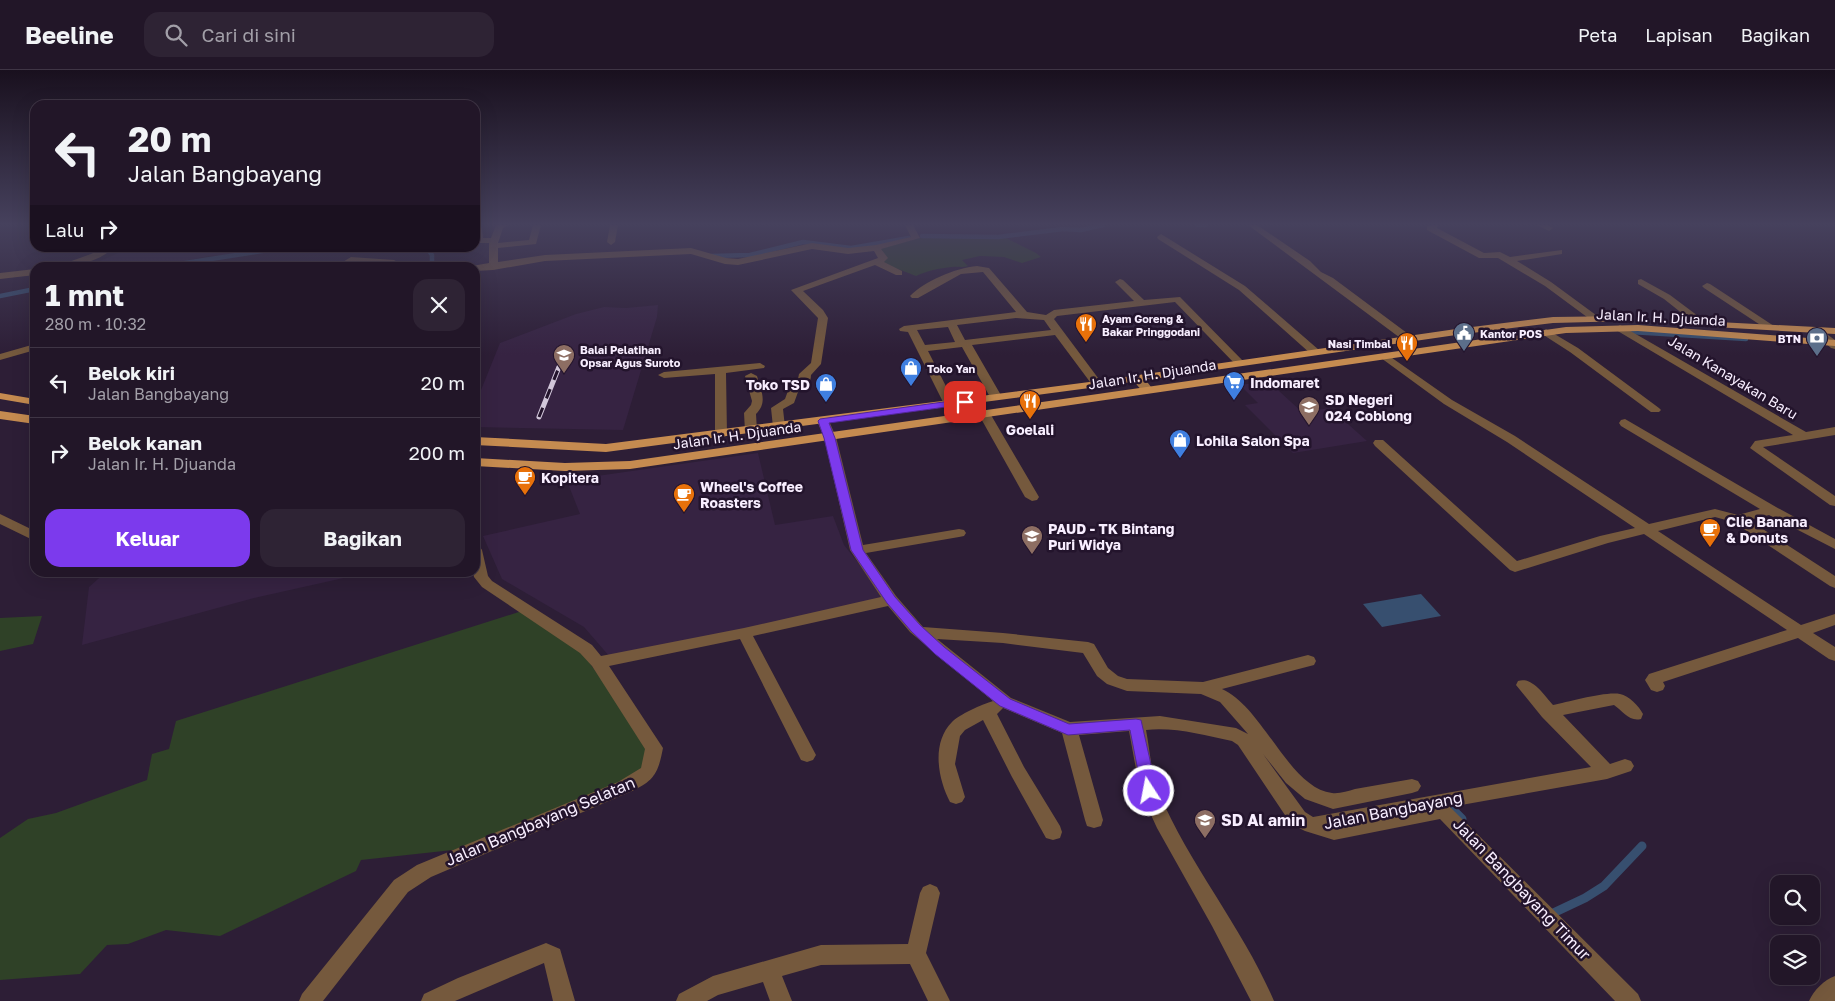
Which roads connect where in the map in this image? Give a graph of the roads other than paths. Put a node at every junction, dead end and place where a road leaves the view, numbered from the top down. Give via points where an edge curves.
1 (858, 268) edge
2 (889, 268) edge
3 (1211, 268) edge
4 (1312, 268) edge
5 (1522, 268) edge
6 (30, 273) edge
7 (899, 273) dead end
8 (1318, 274) junction
9 (0, 276) edge
10 (1120, 282) dead end
11 (1641, 282) dead end
12 (1707, 286) dead end
13 (915, 296) dead end
14 (1142, 303) junction
15 (1024, 315) junction
16 (1048, 318) junction
17 (1595, 318) junction
18 (1553, 320) junction
19 (951, 323) junction
20 (1702, 324) junction
21 (1620, 328) junction
22 (1772, 328) junction
23 (1566, 330) junction
24 (1817, 330) junction
25 (1835, 331) edge
26 (1057, 332) junction
27 (1546, 332) junction
28 (1407, 338) junction
29 (1394, 340) junction
30 (963, 344) junction
31 (1834, 344) edge
32 (30, 348) edge
33 (921, 349) junction
34 (1315, 352) junction
35 (1385, 356) junction
36 (0, 357) edge
37 (1240, 363) junction
38 (760, 366) dead end
39 (720, 369) junction
40 (664, 375) dead end
41 (751, 376) dead end
42 (1137, 378) junction
43 (1097, 384) junction
44 (1148, 390) junction
45 (0, 396) edge
46 (996, 397) junction
47 (30, 401) edge
48 (949, 404) junction
49 (1655, 410) dead end
50 (985, 415) junction
51 (3, 418) edge
52 (30, 420) edge
53 (823, 421) junction
54 (1625, 423) dead end
55 (779, 427) junction
56 (751, 431) junction
57 (1835, 431) edge
58 (721, 435) junction
59 (1804, 436) junction
60 (830, 438) junction
61 (480, 441) edge
62 (1379, 442) dead end
63 (633, 445) junction
64 (480, 462) edge
65 (630, 465) junction
66 (1032, 497) dead end
67 (1835, 502) edge
68 (1771, 510) junction
69 (0, 518) edge
70 (1738, 519) junction
71 (1648, 530) junction
72 (960, 533) dead end
73 (30, 535) edge
74 (1835, 545) edge
75 (857, 550) junction
76 (480, 572) edge
77 (1835, 583) edge
78 (891, 600) junction
79 (1835, 618) edge
80 (1801, 631) junction
81 (921, 632) junction
82 (744, 633) junction
83 (1835, 655) edge
84 (1308, 661) dead end
85 (598, 662) junction
86 (1524, 685) dead end
87 (1657, 686) dead end
88 (1203, 688) junction
89 (1005, 702) junction
90 (987, 710) junction
91 (1548, 712) junction
92 (1635, 714) dead end
93 (1136, 724) junction
94 (1068, 729) junction
95 (807, 755) dead end
96 (1625, 766) dead end
97 (1607, 772) junction
98 (1412, 786) dead end
99 (956, 797) dead end
100 (1094, 820) dead end
101 (1312, 824) junction
102 (1054, 832) dead end
103 (930, 893) dead end
104 (916, 954) junction
105 (769, 969) junction
106 (1835, 986) edge
107 (310, 1001) edge
108 (432, 1001) edge
109 (564, 1001) edge
110 (687, 1001) edge
111 (781, 1001) edge
112 (939, 1001) edge
113 (1263, 1001) edge
114 (1630, 1001) edge
115 (1820, 1001) edge

1 - 55 street via 796,290 823,318 816,364 805,374 806,380 801,386 793,390 791,400 777,408
2 - 7 street
3 - 34 street via 1242,288
4 - 8 street
5 - 17 street
6 - 9 street
8 - 28 street
8 - 29 street via 1320,281
10 - 14 street
11 - 20 street
12 - 22 street
13 - 15 street via 961,270 982,269
14 - 16 street via 1054,313
14 - 37 street via 1177,299
15 - 16 street
15 - 19 street
16 - 26 street
17 - 18 main road, Jalan Ir. H. Djuanda
17 - 20 main road, Jalan Ir. H. Djuanda
18 - 23 main road
18 - 28 main road, Jalan Ir. H. Djuanda
19 - 30 street
19 - 33 street via 907,329
20 - 22 main road, Jalan Ir. H. Djuanda
21 - 23 main road, Jalan Ir. H. Djuanda
21 - 31 main road, Jalan Ir. H. Djuanda
21 - 59 street, Jalan Kanayakan Baru
22 - 24 main road, Jalan Ir. H. Djuanda
23 - 27 main road, Jalan Ir. H. Djuanda
24 - 25 main road, Jalan Ir. H. Djuanda
24 - 31 street
26 - 30 street
26 - 43 street
27 - 35 main road, Jalan Ir. H. Djuanda
27 - 49 street
28 - 29 main road, Jalan Ir. H. Djuanda
29 - 34 main road, Jalan Ir. H. Djuanda
30 - 33 street
30 - 46 street
32 - 36 street
33 - 48 street
34 - 37 main road, Jalan Ir. H. Djuanda
35 - 44 main road, Jalan Ir. H. Djuanda
35 - 71 street via 1448,402 1511,439
37 - 42 main road, Jalan Ir. H. Djuanda
38 - 39 street
39 - 40 street
39 - 58 street
41 - 56 street via 758,401 750,413
42 - 43 main road, Jalan Ir. H. Djuanda
42 - 44 main road
43 - 46 main road, Jalan Ir. H. Djuanda
44 - 50 main road, Jalan Ir. H. Djuanda
45 - 47 main road
46 - 48 main road, Jalan Ir. H. Djuanda
48 - 53 main road, Jalan Ir. H. Djuanda
50 - 60 main road, Jalan Ir. H. Djuanda
50 - 66 street
51 - 52 main road
53 - 55 main road, Jalan Ir. H. Djuanda
53 - 60 street, Jalan Bangbayang
54 - 68 street
55 - 56 main road, Jalan Ir. H. Djuanda
56 - 58 main road, Jalan Ir. H. Djuanda
57 - 59 street, Jalan Kanayakan Baru
58 - 63 main road, Jalan Ir. H. Djuanda
59 - 67 street via 1760,444 1756,448
60 - 65 main road, Jalan Ir. H. Djuanda
60 - 75 street, Jalan Bangbayang
61 - 63 main road, Jalan Ir. H. Djuanda via 606,448
62 - 71 street via 1515,567 1576,547
63 - 65 main road
64 - 65 main road, Jalan Ir. H. Djuanda via 565,467
68 - 70 street
68 - 74 street
69 - 73 street
70 - 71 street via 1715,513
70 - 77 street
71 - 80 street
72 - 75 street
75 - 78 street, Jalan Bangbayang
76 - 85 street, Jalan Bangbayang Selatan via 487,584 574,639
78 - 81 street, Jalan Bangbayang
78 - 82 street
79 - 80 street
80 - 83 street
80 - 87 street via 1655,678
81 - 88 street via 1088,648 1102,674 1116,682
81 - 89 street, Jalan Bangbayang
82 - 85 street
82 - 95 street
84 - 88 street
85 - 107 street, Jalan Bangbayang Selatan via 654,748 652,765 646,776 444,862 400,886
86 - 91 street
88 - 98 street via 1226,698 1292,778 1311,794 1333,801
89 - 90 street
89 - 94 street, Jalan Bangbayang
90 - 99 street via 959,725 952,734 946,764
90 - 102 street via 1018,772
91 - 92 street via 1614,699 1620,700
91 - 97 street
93 - 94 street, Jalan Bangbayang
93 - 101 street, Jalan Bangbayang via 1180,724 1239,737 1298,818
93 - 113 street via 1149,791 1166,828
94 - 100 street
96 - 97 street, Jalan Bangbayang
97 - 101 street, Jalan Bangbayang
101 - 114 street, Jalan Bangbayang Timur via 1334,832 1444,812
103 - 104 street
104 - 105 street via 821,956
104 - 112 street
105 - 110 street via 714,986
105 - 111 street
106 - 115 street
108 - 109 street via 546,953 553,956

